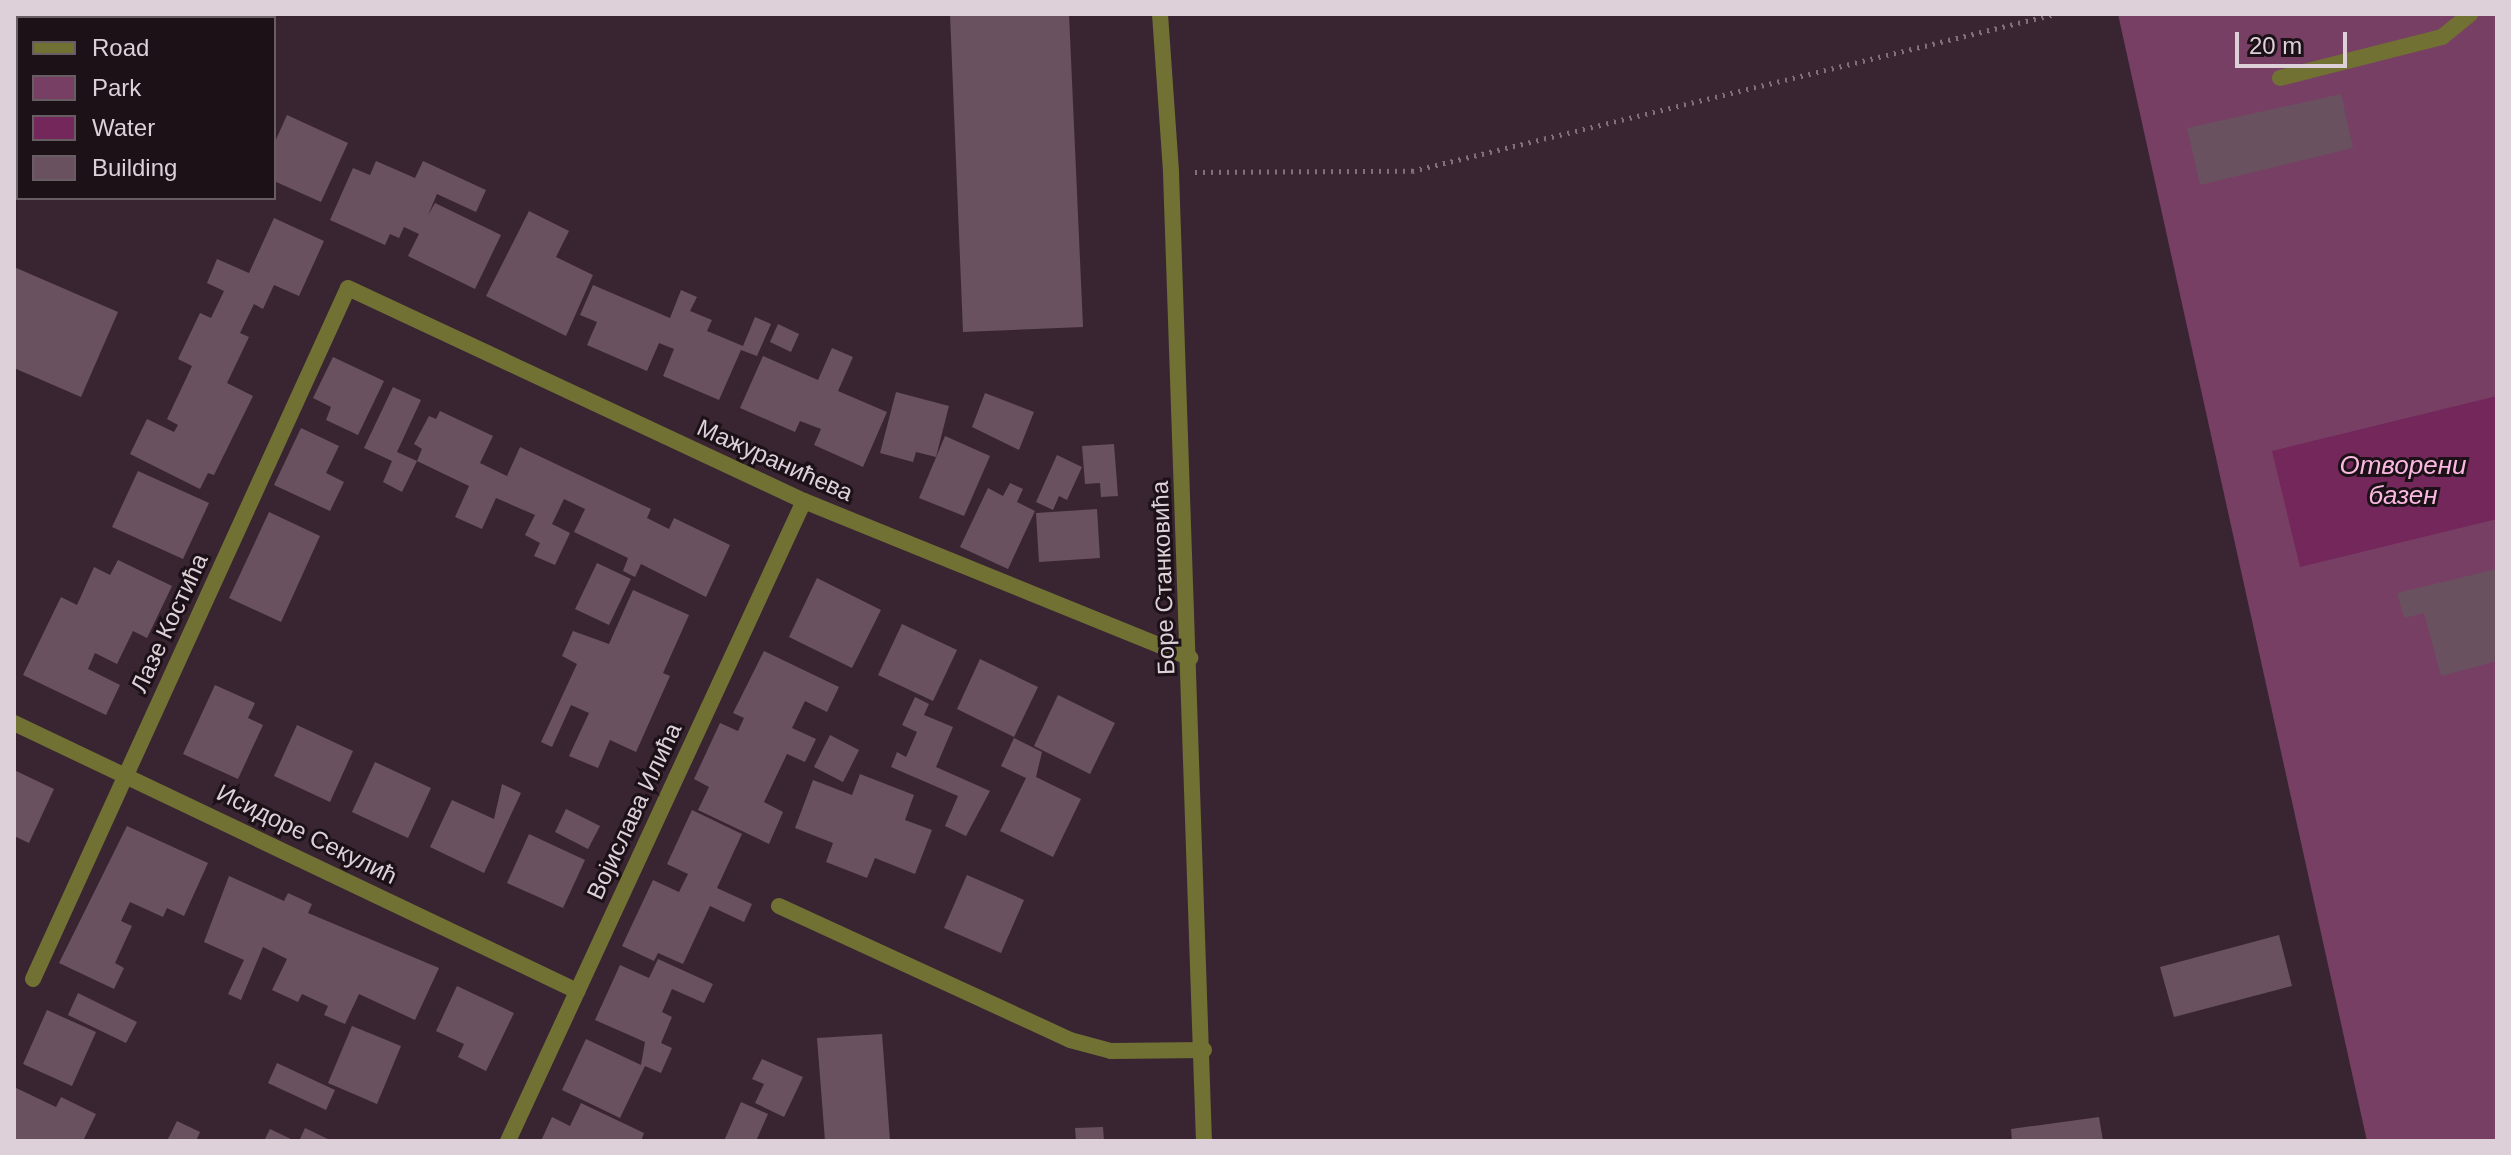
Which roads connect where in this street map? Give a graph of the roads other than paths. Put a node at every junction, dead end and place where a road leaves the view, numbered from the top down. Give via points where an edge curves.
1 (1160, 14) edge
2 (2470, 14) edge
3 (2280, 78) dead end
4 (348, 288) joint
5 (804, 501) junction
6 (1190, 658) junction
7 (14, 723) edge
8 (126, 773) junction
9 (779, 906) dead end
10 (33, 979) dead end
11 (577, 991) junction
12 (1204, 1050) junction
13 (508, 1141) edge
14 (1204, 1141) edge

1 - 6 street, Боре Станковића
2 - 3 street via 2442,37
4 - 5 street, Мажуранићева
4 - 8 street, Лазе Костића
5 - 6 street, Мажуранићева
5 - 11 street, Војислава Илића
6 - 12 street, Боре Станковића
7 - 8 street, Исидоре Секулић
8 - 10 street, Лазе Костића
8 - 11 street, Исидоре Секулић
9 - 12 street via 1070,1040 1111,1051
11 - 13 street, Војислава Илића
12 - 14 street, Боре Станковића

